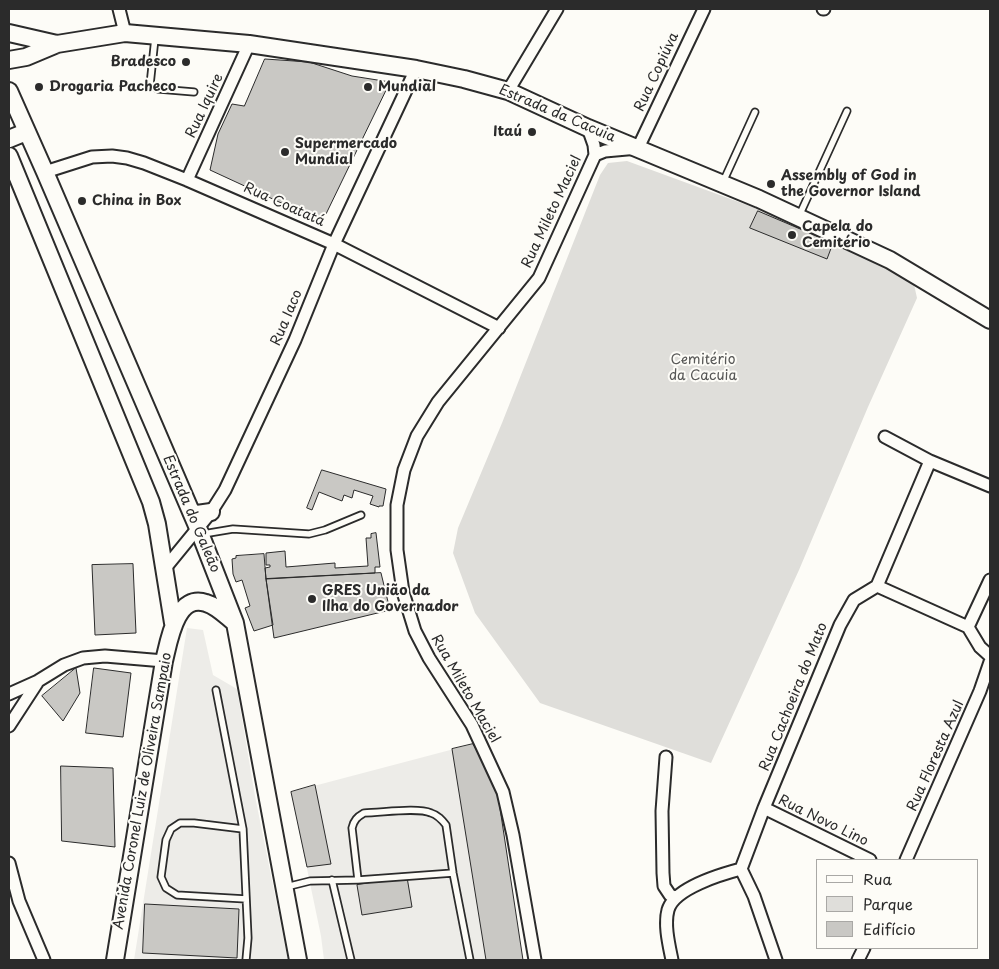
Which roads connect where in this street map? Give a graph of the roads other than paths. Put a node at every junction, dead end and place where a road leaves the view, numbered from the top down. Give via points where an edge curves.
1 (119, 9) edge
2 (557, 9) edge
3 (704, 9) edge
4 (126, 32) junction
5 (9, 33) edge
6 (155, 36) junction
7 (57, 44) junction
8 (249, 44) junction
9 (9, 60) edge
10 (416, 69) junction
11 (9, 91) edge
12 (508, 91) junction
13 (194, 92) dead end
14 (847, 111) dead end
15 (755, 112) dead end
16 (588, 128) junction
17 (26, 132) junction
18 (9, 139) edge
19 (638, 148) junction
20 (595, 155) junction
21 (9, 156) edge
22 (45, 172) junction
23 (187, 180) junction
24 (722, 184) junction
25 (798, 218) junction
26 (334, 244) junction
27 (990, 320) edge
28 (499, 328) junction
29 (884, 437) dead end
30 (930, 461) junction
31 (990, 486) edge
32 (191, 512) junction
33 (212, 512) junction
34 (361, 515) dead end
35 (199, 531) junction
36 (166, 567) junction
37 (990, 580) edge
38 (877, 586) junction
39 (235, 622) junction
40 (174, 623) junction
41 (968, 627) junction
42 (990, 656) edge
43 (164, 661) junction
44 (990, 662) edge
45 (38, 681) junction
46 (216, 690) dead end
47 (9, 694) edge
48 (9, 726) edge
49 (666, 757) dead end
50 (764, 808) junction
51 (243, 829) junction
52 (868, 859) edge
53 (906, 859) edge
54 (9, 863) edge
55 (741, 869) junction
56 (453, 873) junction
57 (332, 880) junction
58 (358, 880) junction
59 (284, 887) junction
60 (675, 897) junction
61 (246, 899) junction
62 (44, 960) edge
63 (115, 960) edge
64 (246, 960) edge
65 (298, 960) edge
66 (350, 960) edge
67 (470, 960) edge
68 (535, 960) edge
69 (672, 960) edge
70 (776, 960) edge

1 - 4 street
2 - 12 street
3 - 19 street, Rua Copiúva
4 - 6 main road, Estrada da Cacuia
4 - 7 main road, Estrada da Cacuia
5 - 7 main road, Estrada da Cacuia
6 - 8 main road, Estrada da Cacuia
6 - 13 lane via 150,85 158,89
7 - 9 main road, Estrada da Cacuia via 26,57
8 - 10 main road, Estrada da Cacuia
8 - 23 street, Rua Iquire
10 - 12 main road, Estrada da Cacuia
10 - 26 street, Rua Iaco
11 - 17 main road, Estrada do Galeão
12 - 16 main road, Estrada da Cacuia
14 - 25 lane
15 - 24 lane
16 - 19 main road, Estrada da Cacuia
16 - 20 street, Rua Mileto Maciel
17 - 18 main road
17 - 22 main road, Estrada do Galeão
19 - 20 street, Rua Mileto Maciel
19 - 24 main road, Estrada da Cacuia
20 - 28 street, Rua Mileto Maciel via 538,278
21 - 36 main road via 151,502
22 - 23 street, Rua Coatatá via 92,157 112,156 136,160
22 - 32 main road, Estrada do Galeão
23 - 26 street, Rua Coatatá
24 - 25 main road, Estrada da Cacuia
25 - 27 main road, Estrada da Cacuia via 890,260
26 - 28 street, Rua Coatatá
26 - 33 street, Rua Iaco via 295,340
28 - 68 street, Rua Mileto Maciel via 438,402 417,436 404,470 397,505 397,550 403,592 415,630 428,658 472,725 503,792
29 - 30 street
30 - 31 street
30 - 38 street
32 - 33 main road
32 - 35 main road, Estrada do Galeão
33 - 35 street, Rua Iaco
34 - 35 lane via 309,534 233,529
35 - 36 street, Rua Iaco
35 - 39 main road, Estrada do Galeão
36 - 40 main road
37 - 41 street
38 - 41 street
38 - 50 street, Rua Cachoeira do Mato via 854,600 840,625
39 - 40 main road via 215,607 195,602 185,606
39 - 59 main road, Estrada do Galeão
40 - 43 main road, Avenida Coronel Luiz de Oliveira Sampaio
41 - 42 street via 980,647
43 - 45 street via 105,656 83,658
43 - 63 main road, Avenida Coronel Luiz de Oliveira Sampaio
44 - 53 street, Rua Floresta Azul via 977,700
45 - 47 street
45 - 48 street
46 - 51 lane
49 - 60 street via 662,866 664,886
50 - 52 street, Rua Novo Lino
50 - 55 street, Rua Cachoeira do Mato
51 - 61 lane
51 - 61 lane via 180,823 171,829 166,840 161,877 166,888 177,895
54 - 62 street via 20,902
55 - 60 street via 708,880
55 - 70 street
56 - 58 lane
56 - 58 lane via 446,825 433,813 424,810 364,814 357,817 352,828
56 - 67 lane
57 - 58 lane
57 - 59 lane
57 - 66 lane
59 - 65 main road, Estrada do Galeão
60 - 69 street via 668,909 667,923
61 - 64 lane

